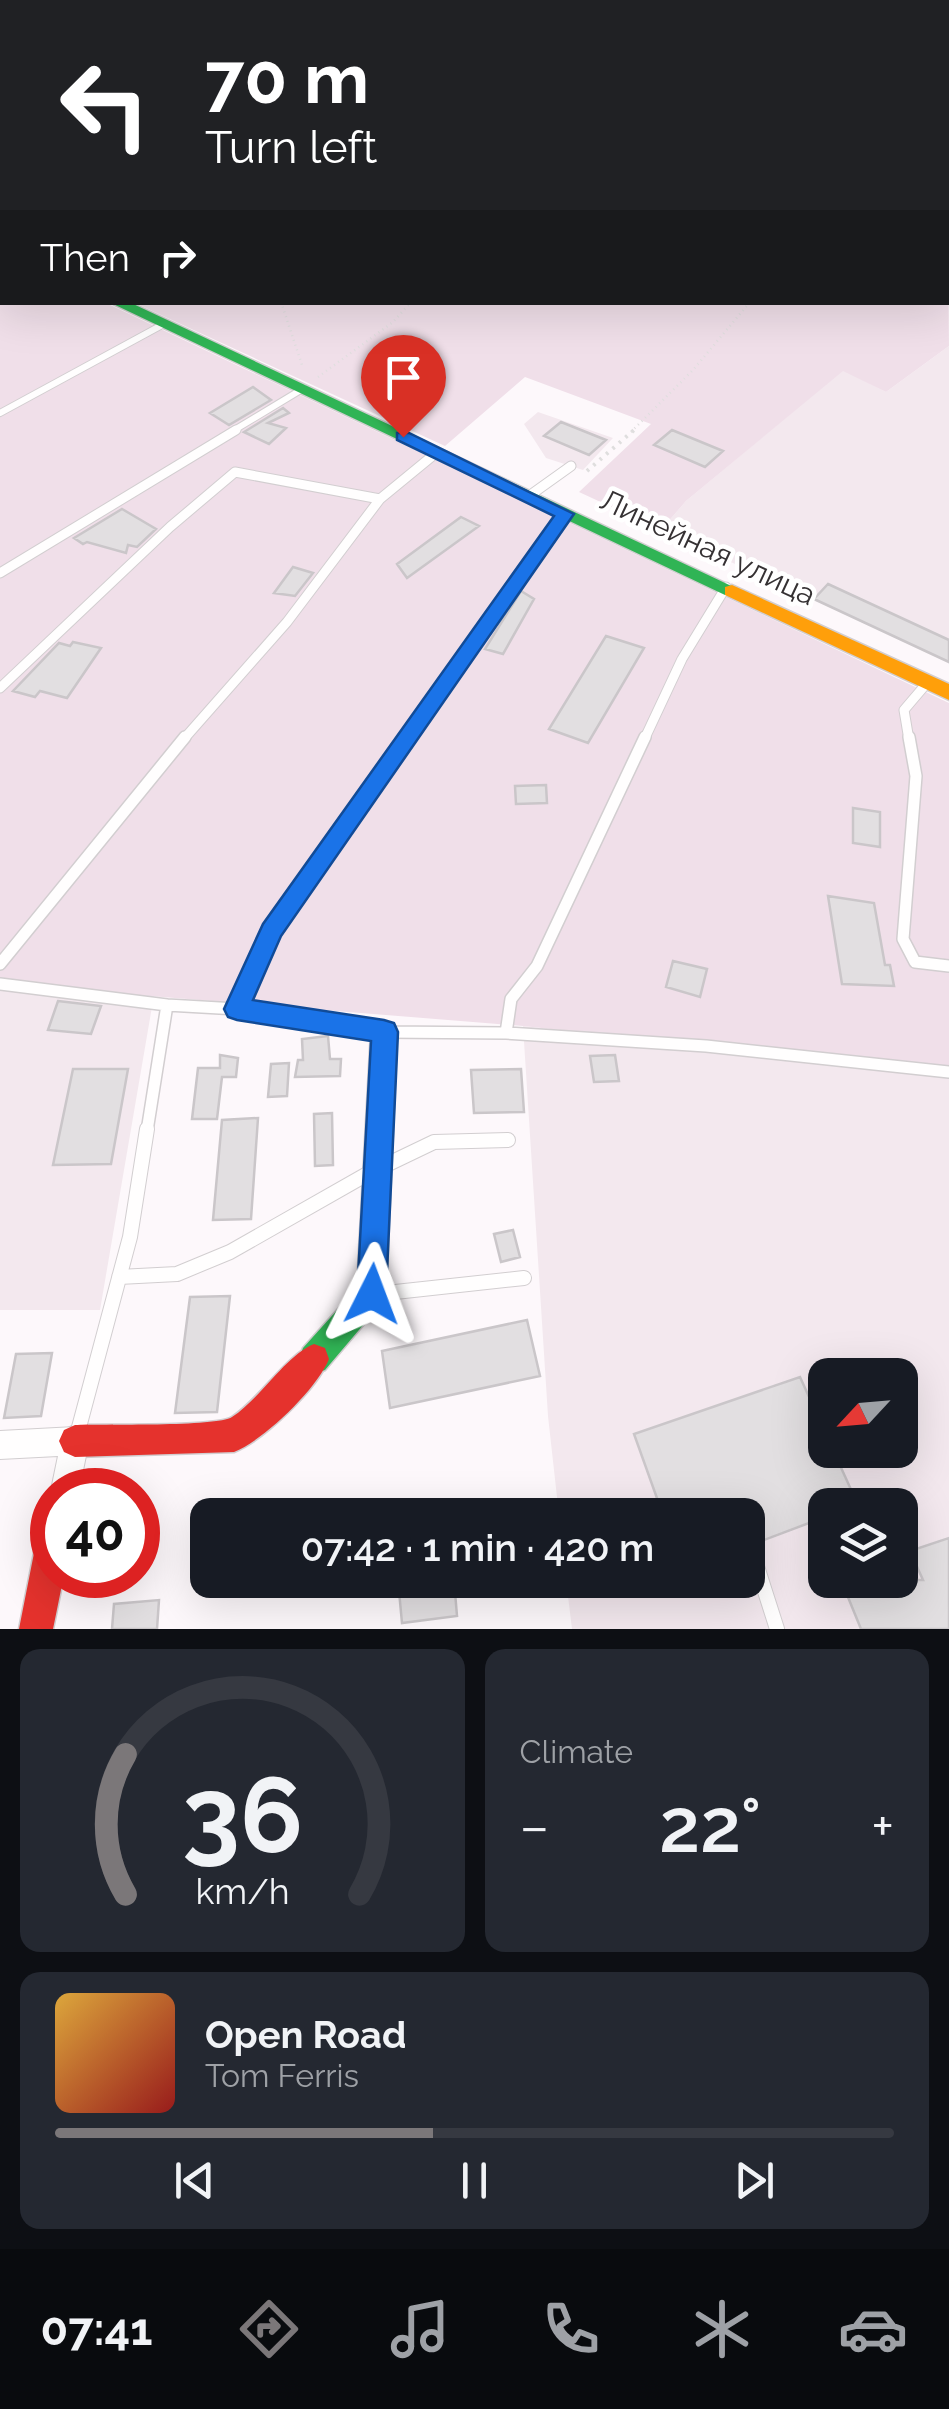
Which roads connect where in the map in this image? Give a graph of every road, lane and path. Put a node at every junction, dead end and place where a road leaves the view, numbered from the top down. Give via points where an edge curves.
1 (122, 305) edge
2 (281, 305) edge
3 (407, 305) edge
4 (747, 305) edge
5 (162, 324) junction
6 (304, 388) junction
7 (0, 412) edge
8 (436, 453) junction
9 (572, 466) dead end
10 (588, 470) dead end
11 (528, 496) junction
12 (380, 500) junction
13 (565, 514) junction
14 (0, 573) edge
15 (726, 587) junction
16 (0, 688) edge
17 (938, 688) edge
18 (0, 964) edge
19 (949, 966) edge
20 (0, 984) edge
21 (166, 1004) junction
22 (237, 1009) junction
23 (384, 1032) junction
24 (506, 1033) junction
25 (949, 1072) edge
26 (508, 1140) dead end
27 (378, 1169) junction
28 (120, 1276) junction
29 (524, 1278) dead end
30 (372, 1294) junction
31 (75, 1442) junction
32 (0, 1446) edge
33 (70, 1468) edge
34 (765, 1589) edge
35 (42, 1598) edge
36 (36, 1629) edge
37 (778, 1629) edge

1 - 5 street, Линейная улица
2 - 6 path via 301,350
3 - 6 path
4 - 10 path via 677,388
5 - 6 street, Линейная улица
5 - 7 lane
6 - 8 street, Линейная улица
6 - 14 lane
8 - 11 street, Линейная улица
8 - 12 lane
9 - 11 lane
11 - 13 street, Линейная улица
12 - 16 lane via 235,472
12 - 18 lane
13 - 15 street, Линейная улица
13 - 22 lane via 272,931
15 - 17 street, Линейная улица
15 - 24 lane via 682,659 537,966 511,999
17 - 19 lane via 904,710 916,776 903,939 915,962
20 - 21 lane
21 - 22 lane
21 - 28 lane
22 - 23 lane
23 - 24 lane
23 - 27 street
24 - 25 lane
26 - 27 lane via 434,1142
27 - 28 lane via 178,1274
27 - 30 street
28 - 31 lane
29 - 30 lane
30 - 31 street via 277,1400 234,1436
31 - 32 street
31 - 33 street
34 - 37 lane
35 - 36 street

